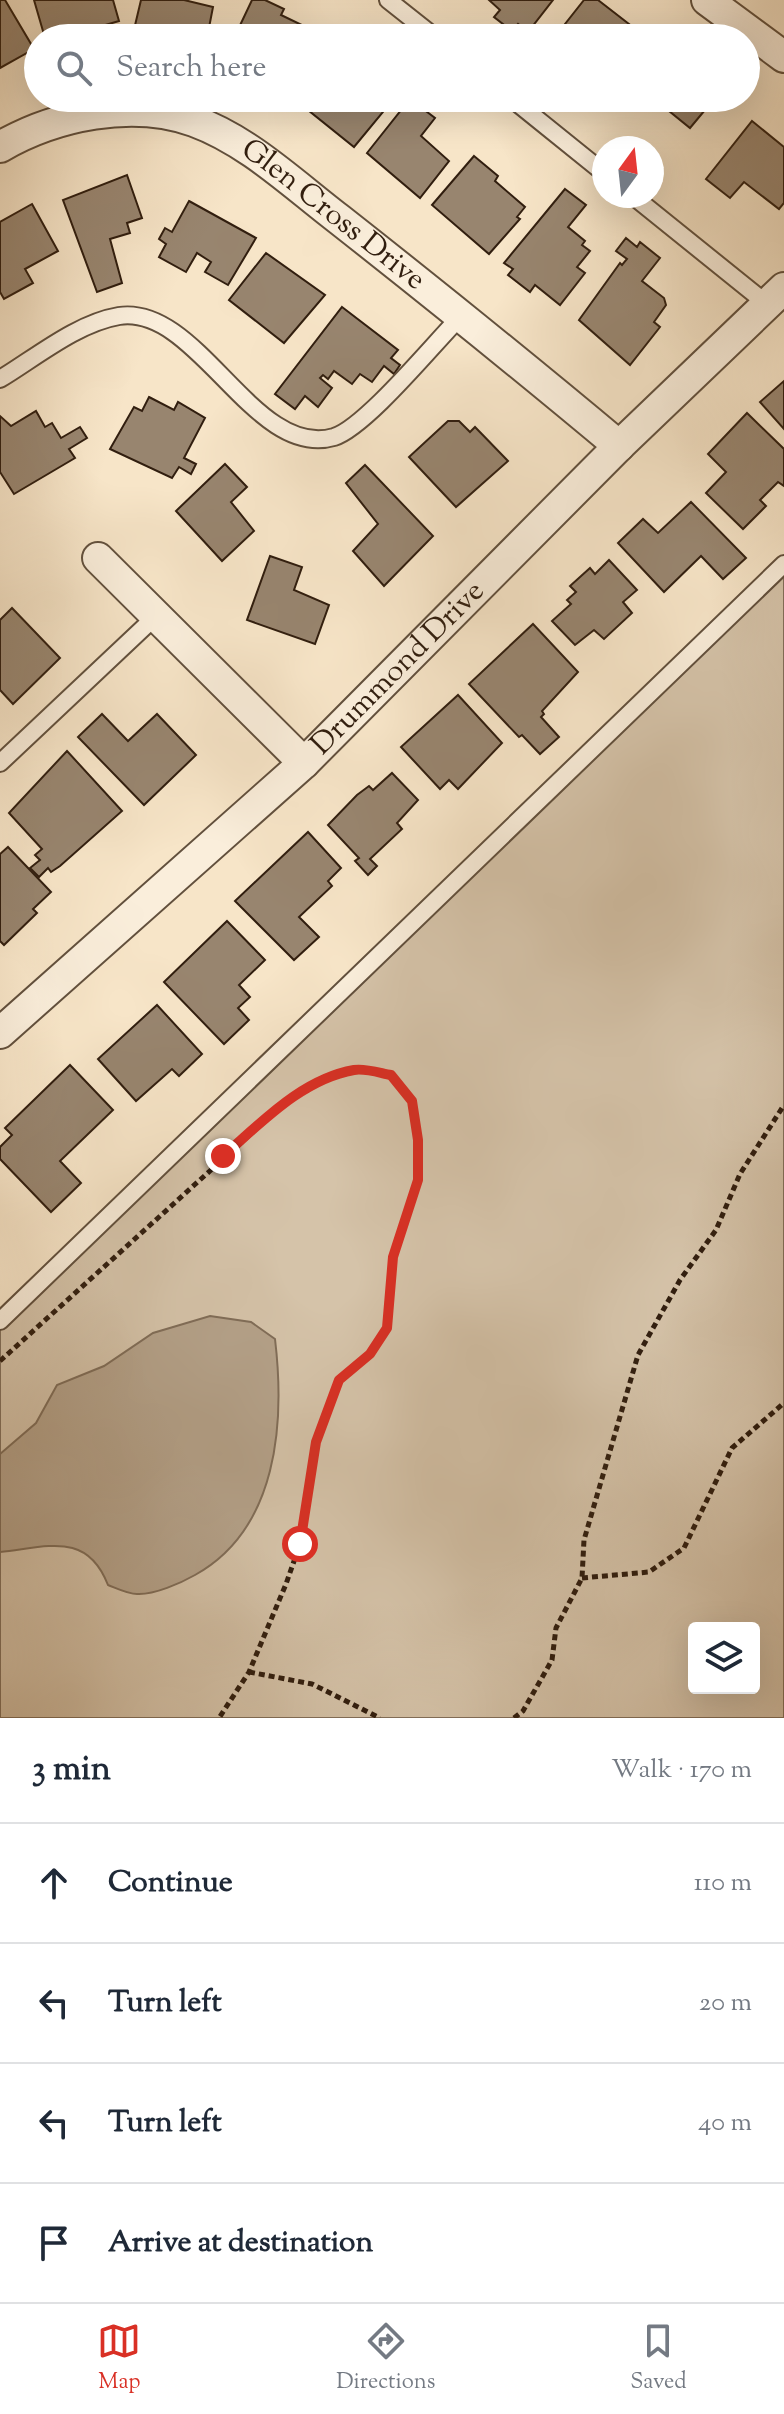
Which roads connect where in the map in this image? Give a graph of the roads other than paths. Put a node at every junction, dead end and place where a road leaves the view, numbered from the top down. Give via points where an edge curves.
1 (388, 0) edge
2 (707, 0) edge
3 (418, 24) edge
4 (739, 24) edge
5 (760, 39) edge
6 (784, 57) edge
7 (528, 112) edge
8 (0, 147) edge
9 (592, 163) edge
10 (650, 208) edge
11 (776, 296) edge
12 (462, 315) junction
13 (0, 379) edge
14 (619, 446) junction
15 (98, 558) dead end
16 (784, 564) edge
17 (156, 616) junction
18 (0, 763) edge
19 (304, 763) junction
20 (2, 1026) edge
21 (0, 1321) edge

1 - 3 lane
2 - 4 street
5 - 6 street
7 - 9 lane
8 - 12 street, Glen Cross Drive via 55,123 100,113 193,121 244,146
10 - 11 lane
11 - 14 street, Drummond Drive
12 - 13 lane via 360,421 334,437 308,437 280,428 169,330 145,317 120,316 93,324
12 - 14 street, Glen Cross Drive
14 - 19 street, Drummond Drive
15 - 17 street
16 - 21 lane
17 - 18 lane
17 - 19 street
19 - 20 street, Drummond Drive

